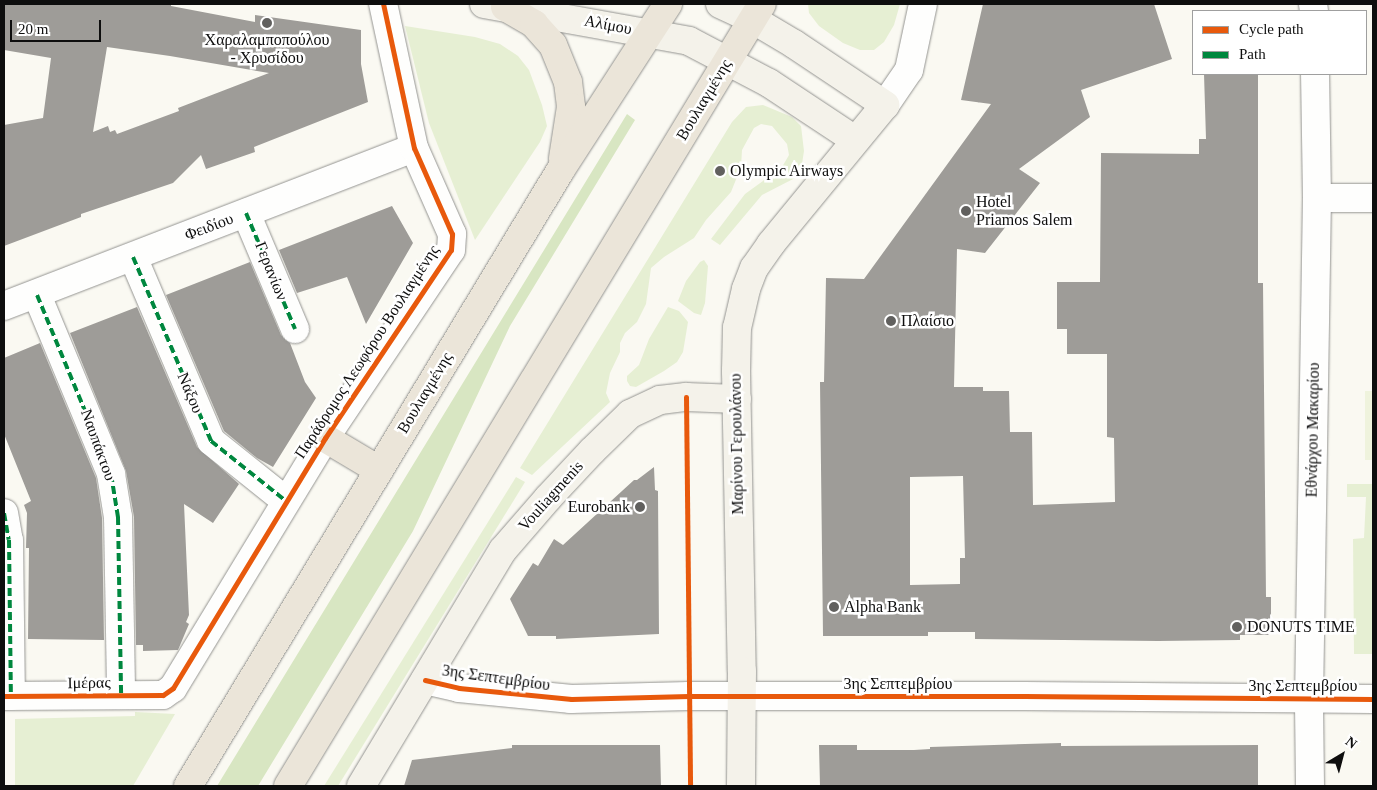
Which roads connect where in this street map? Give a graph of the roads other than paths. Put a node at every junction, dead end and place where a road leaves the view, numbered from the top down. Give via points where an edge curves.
1 (383, 4) edge
2 (668, 4) edge
3 (720, 4) edge
4 (923, 4) edge
5 (494, 5) edge
6 (757, 11) edge
7 (649, 33) junction
8 (728, 60) junction
9 (1315, 75) edge
10 (885, 105) junction
11 (855, 140) junction
12 (414, 148) junction
13 (560, 171) junction
14 (1317, 198) junction
15 (1373, 198) edge
16 (246, 213) junction
17 (133, 257) junction
18 (37, 294) junction
19 (4, 306) edge
20 (295, 330) dead end
21 (737, 399) junction
22 (325, 438) junction
23 (379, 470) junction
24 (286, 501) junction
25 (4, 512) edge
26 (425, 680) junction
27 (173, 688) joint
28 (121, 695) junction
29 (7, 696) edge
30 (741, 697) junction
31 (1373, 699) edge
32 (1309, 700) junction
33 (188, 786) edge
34 (288, 786) edge
35 (361, 786) edge
36 (741, 786) edge
37 (1310, 786) edge

1 - 12 street, Παράδρομος Λεωφόρου Βουλιαγμένης
2 - 7 main road, Βουλιαγμένης
3 - 6 street
4 - 10 street via 909,70
5 - 7 street, Αλίμου
5 - 13 main road via 534,24 552,45 568,82 570,122
6 - 8 main road, Βουλιαγμένης
6 - 10 street
7 - 8 street, Αλίμου via 689,41
7 - 13 main road, Βουλιαγμένης
8 - 11 street
8 - 34 main road, Βουλιαγμένης
9 - 14 street, Εθνάρχου Μακαρίου
10 - 11 street, Μαρίνου Γερουλάνου
11 - 21 street, Μαρίνου Γερουλάνου via 754,268 737,327
12 - 16 street, Φειδίου
12 - 22 street, Παράδρομος Λεωφόρου Βουλιαγμένης via 452,234 451,250
13 - 23 main road, Βουλιαγμένης
14 - 15 street
14 - 32 street, Εθνάρχου Μακαρίου
16 - 17 street, Φειδίου
16 - 20 street, Γερανίων
17 - 18 street, Φειδίου
17 - 24 street, Νάξου via 211,442
18 - 19 street, Φειδίου
18 - 28 street, Ναυπάκτου via 111,474 118,516
21 - 26 street, Vouliagmenis via 686,397 660,400 630,414 548,498 503,550
21 - 30 street, Μαρίνου Γερουλάνου
22 - 23 main road
22 - 24 street, Παράδρομος Λεωφόρου Βουλιαγμένης
23 - 33 main road, Βουλιαγμένης
24 - 27 street, Παράδρομος Λεωφόρου Βουλιαγμένης
25 - 29 street via 9,540
26 - 30 street, 3ης Σεπτεμβρίου via 459,688 571,700
26 - 35 street
27 - 28 street, Ιμέρας via 163,695
28 - 29 street, Ιμέρας
30 - 32 street, 3ης Σεπτεμβρίου via 1144,696
30 - 36 street, Μαρίνου Γερουλάνου
31 - 32 street, 3ης Σεπτεμβρίου
32 - 37 street, Εθνάρχου Μακαρίου

